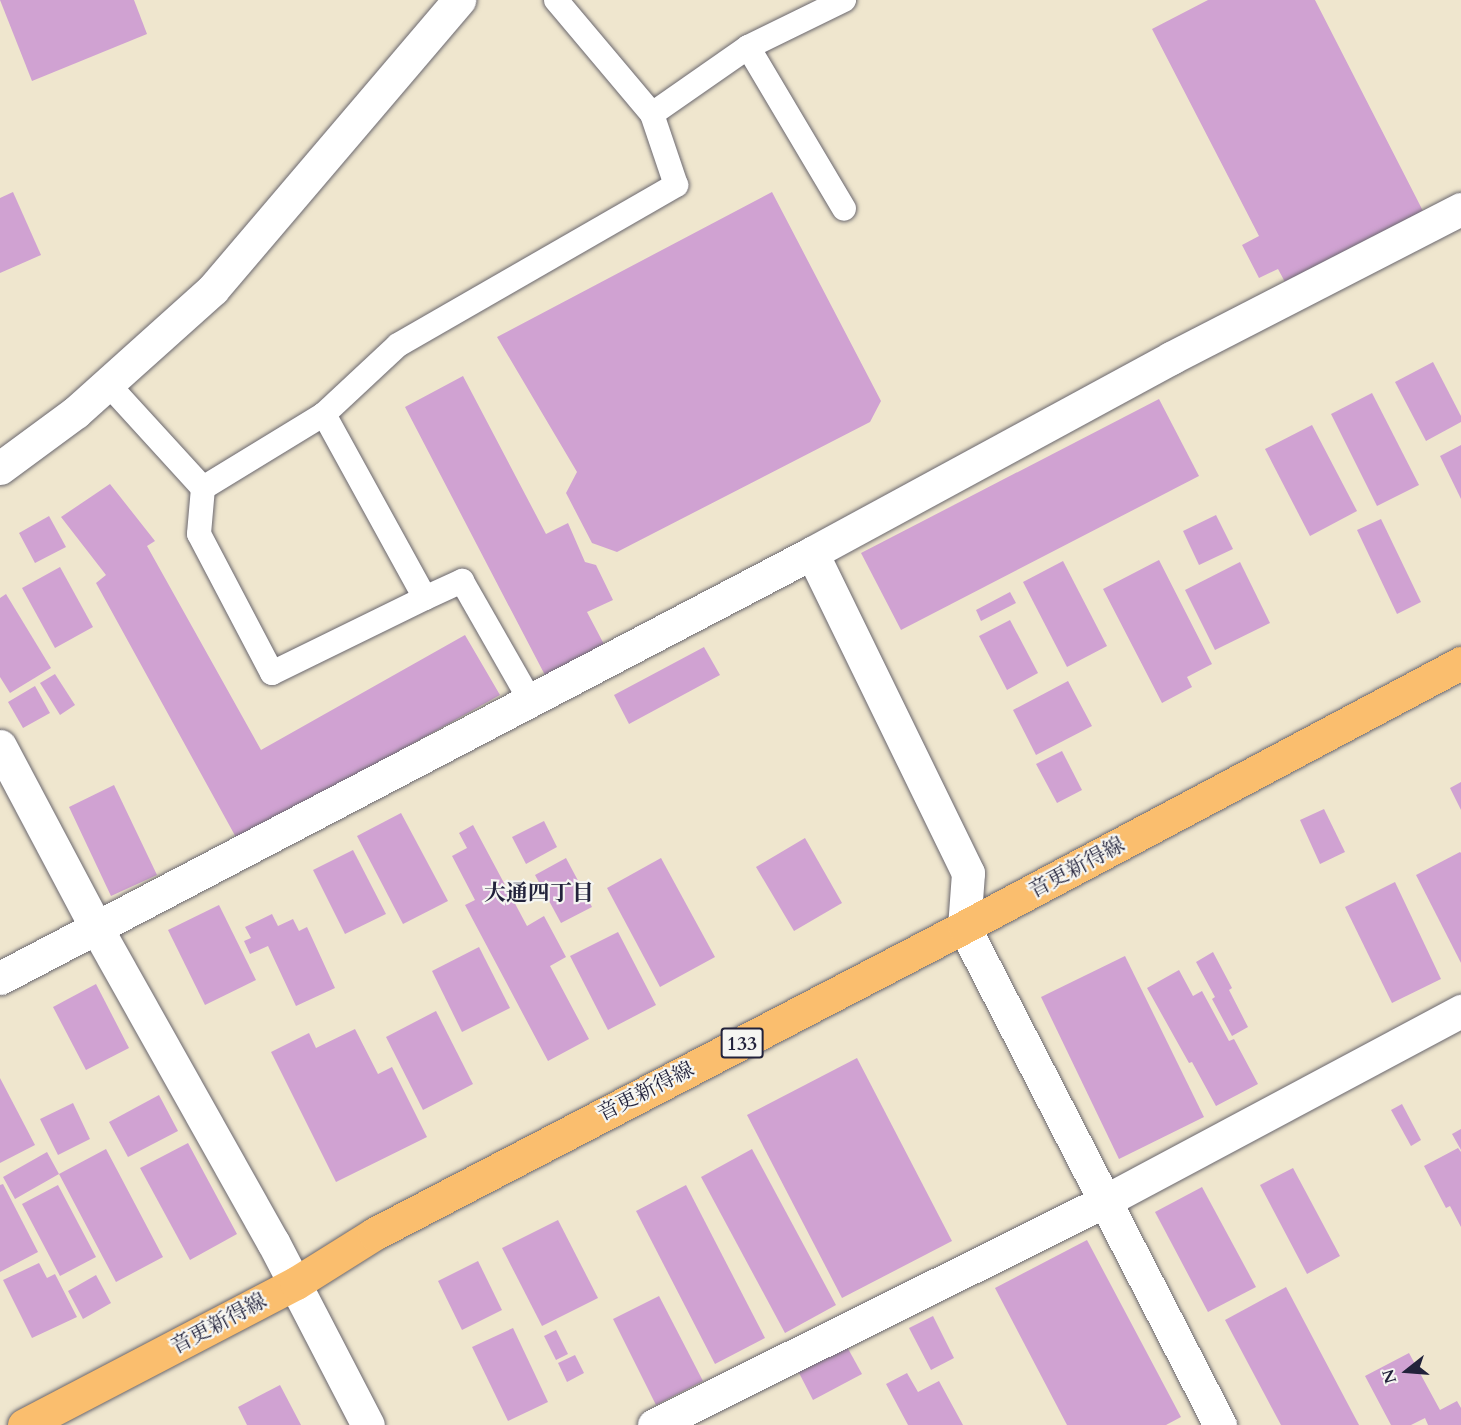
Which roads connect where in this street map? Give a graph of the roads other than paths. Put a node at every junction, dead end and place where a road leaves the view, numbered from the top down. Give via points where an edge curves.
1 (459, 0) edge
2 (556, 0) edge
3 (844, 0) edge
4 (748, 47) junction
5 (652, 114) junction
6 (844, 209) dead end
7 (1461, 209) edge
8 (107, 383) junction
9 (324, 414) junction
10 (0, 468) edge
11 (203, 488) junction
12 (812, 553) junction
13 (425, 598) junction
14 (1461, 663) edge
15 (530, 700) junction
16 (0, 747) edge
17 (96, 927) junction
18 (964, 927) junction
19 (0, 978) edge
20 (1461, 1011) edge
21 (1105, 1201) junction
22 (296, 1283) junction
23 (24, 1425) edge
24 (368, 1425) edge
25 (654, 1425) edge
26 (1220, 1425) edge

1 - 8 street via 213,289
2 - 5 lane
3 - 4 lane
4 - 5 lane
4 - 6 lane
5 - 9 lane via 676,184 398,345
7 - 12 street via 1171,358
8 - 10 street via 76,412
8 - 11 lane
9 - 11 lane
9 - 13 lane
11 - 13 lane via 199,534 272,673
12 - 15 street
12 - 18 street via 968,873
13 - 15 lane via 462,581
14 - 18 main road, 音更新得線 / 133
15 - 17 street
16 - 17 street
17 - 19 street
17 - 22 street
18 - 21 street
18 - 22 main road, 音更新得線 / 133 via 374,1234
20 - 21 street
21 - 25 street
21 - 26 street
22 - 23 main road, 音更新得線 / 133
22 - 24 street

